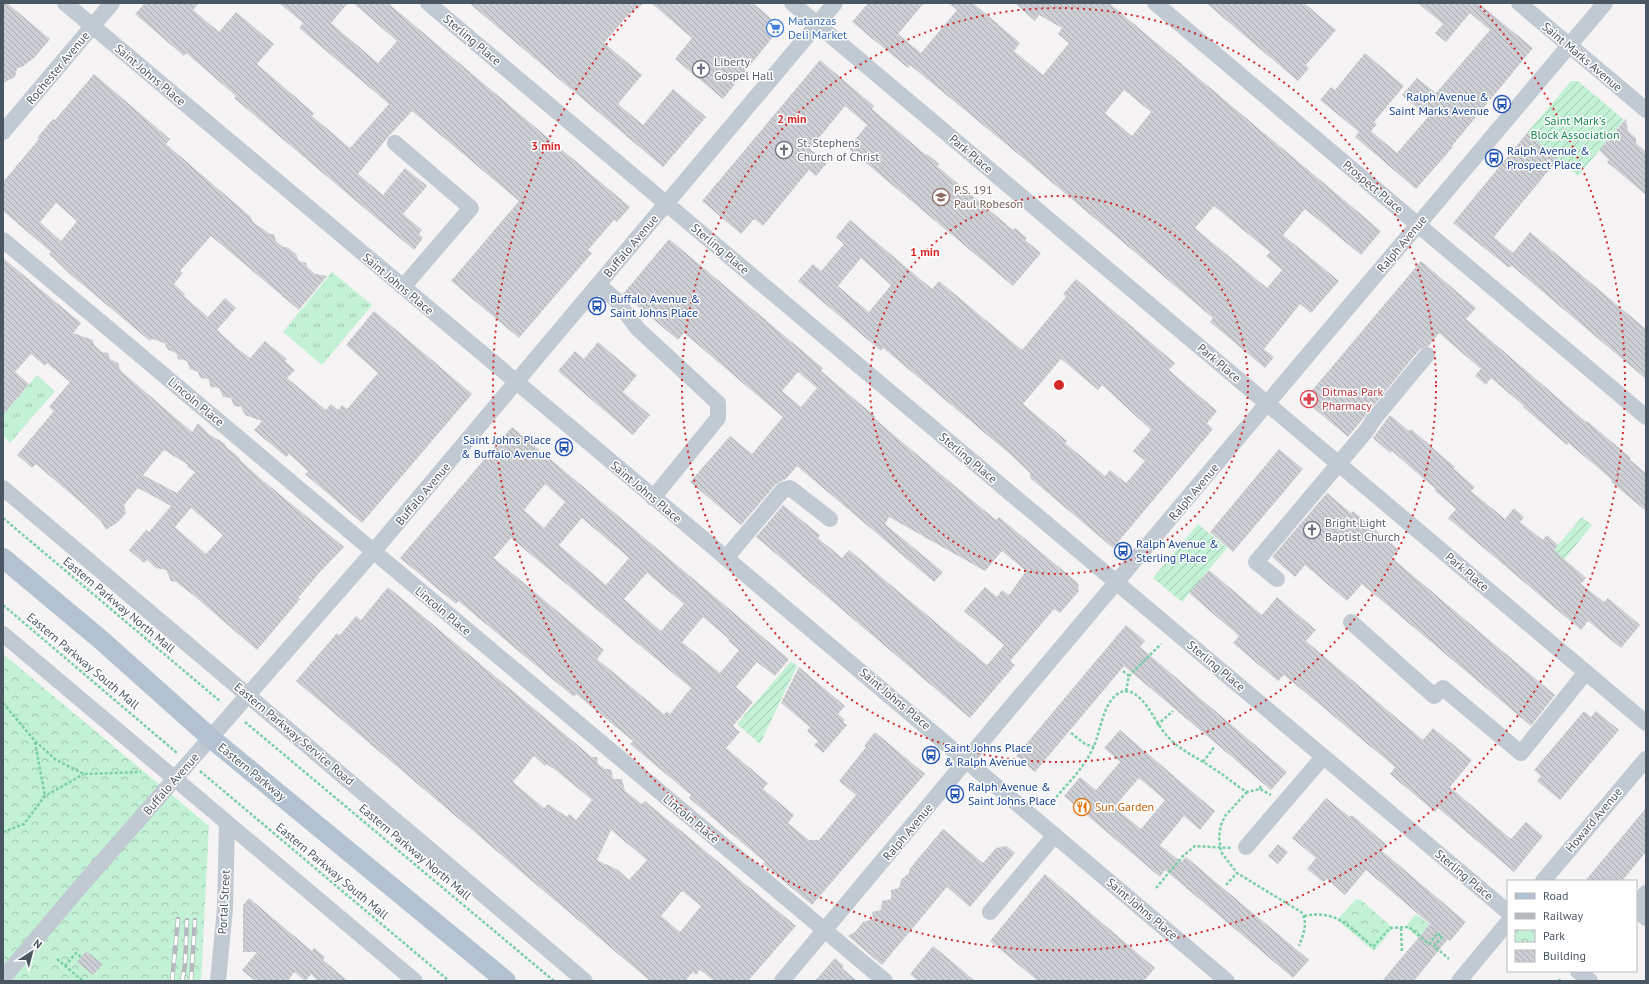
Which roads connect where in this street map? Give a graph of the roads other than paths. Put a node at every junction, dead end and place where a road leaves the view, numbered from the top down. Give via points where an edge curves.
1 (65, 3) edge
2 (112, 3) edge
3 (428, 3) edge
4 (792, 3) edge
5 (835, 3) edge
6 (1156, 3) edge
7 (1519, 3) edge
8 (1605, 3) edge
9 (818, 24) junction
10 (93, 26) junction
11 (1569, 46) junction
12 (1646, 110) edge
13 (3, 132) edge
14 (396, 143) dead end
15 (667, 204) junction
16 (1419, 225) junction
17 (3, 240) edge
18 (599, 285) junction
19 (403, 287) junction
20 (1427, 355) dead end
21 (516, 382) junction
22 (1268, 404) junction
23 (1646, 417) edge
24 (1339, 464) junction
25 (3, 488) edge
26 (653, 498) junction
27 (830, 519) dead end
28 (373, 552) junction
29 (3, 558) edge
30 (726, 558) junction
31 (1278, 579) dead end
32 (1117, 583) junction
33 (1351, 622) dead end
34 (3, 634) edge
35 (1586, 672) junction
36 (249, 696) junction
37 (1646, 723) edge
38 (212, 739) junction
39 (1322, 756) junction
40 (1646, 759) edge
41 (967, 760) junction
42 (176, 779) junction
43 (227, 823) junction
44 (1055, 835) junction
45 (1246, 847) road end
46 (1544, 880) edge
47 (1646, 893) edge
48 (1637, 904) edge
49 (1507, 911) edge
50 (1637, 911) edge
51 (990, 912) dead end
52 (1646, 918) edge
53 (1507, 923) edge
54 (824, 931) junction
55 (1579, 972) edge
56 (3, 978) edge
57 (218, 981) edge
58 (415, 981) edge
59 (506, 981) edge
60 (585, 981) edge
61 (782, 981) edge
62 (885, 981) edge
63 (1227, 981) edge
64 (1459, 981) edge
65 (1590, 981) edge

1 - 10 street, Saint Johns Place
2 - 10 street, Rochester Avenue
3 - 15 street, Sterling Place
4 - 9 street, Park Place
5 - 9 street, Buffalo Avenue
6 - 16 street, Prospect Place
7 - 11 street, Saint Marks Avenue
8 - 11 street, Ralph Avenue
9 - 15 street, Buffalo Avenue
9 - 22 street, Park Place
10 - 13 street, Rochester Avenue
10 - 19 street, Saint Johns Place
11 - 12 street, Saint Marks Avenue
11 - 16 street, Ralph Avenue
14 - 19 street via 471,208
15 - 18 street, Buffalo Avenue
15 - 32 street, Sterling Place
16 - 22 street, Ralph Avenue
16 - 23 street, Prospect Place
17 - 28 street, Lincoln Place
18 - 21 street, Buffalo Avenue
18 - 26 street via 616,300 638,329 718,403 718,418
19 - 21 street, Saint Johns Place
20 - 24 street
21 - 26 street, Saint Johns Place
21 - 28 street, Buffalo Avenue
22 - 24 street, Park Place
22 - 32 street, Ralph Avenue
24 - 31 street via 1256,562
24 - 35 street, Park Place
25 - 36 street, Eastern Parkway Service Road
26 - 30 street, Saint Johns Place
27 - 30 street via 790,488 783,490
28 - 36 street, Buffalo Avenue
28 - 54 street, Lincoln Place
29 - 38 main road, Eastern Parkway via 100,639
30 - 41 street, Saint Johns Place
32 - 39 street, Sterling Place
32 - 41 street, Ralph Avenue
33 - 35 street via 1434,696 1443,688 1521,753
34 - 42 street
35 - 37 street, Park Place
36 - 38 street, Buffalo Avenue
36 - 60 street, Eastern Parkway Service Road
38 - 42 street, Buffalo Avenue
38 - 59 main road, Eastern Parkway
39 - 45 street
39 - 49 street, Sterling Place
40 - 46 street, Howard Avenue
41 - 44 street, Saint Johns Place
41 - 54 street, Ralph Avenue
42 - 43 street
42 - 56 street, Buffalo Avenue
43 - 57 street, Portal Street via 225,908
43 - 58 street
44 - 51 street
44 - 63 street, Saint Johns Place
47 - 48 street
50 - 52 street
53 - 64 street
54 - 61 street, Ralph Avenue
54 - 62 street, Lincoln Place
55 - 65 street

